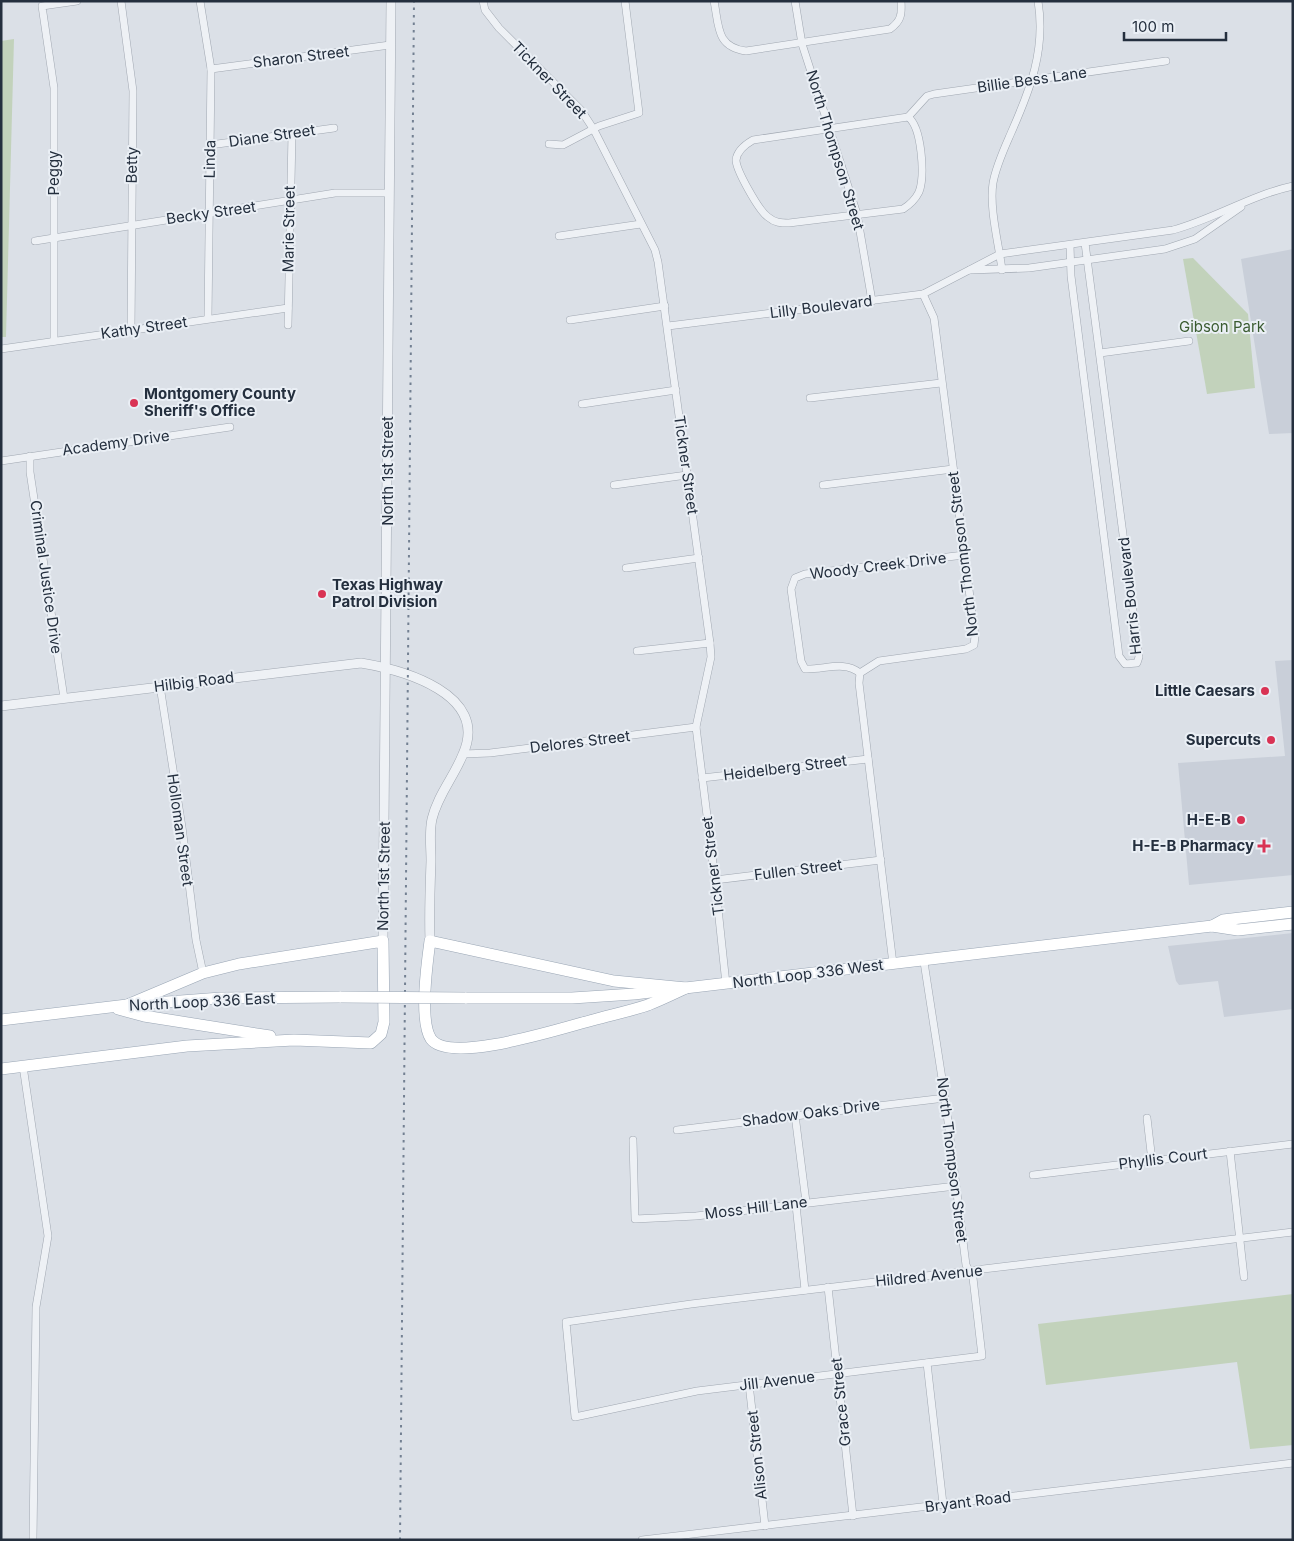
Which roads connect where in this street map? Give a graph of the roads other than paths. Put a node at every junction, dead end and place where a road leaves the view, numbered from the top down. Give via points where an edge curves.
1 (77, 1) edge
2 (120, 1) edge
3 (200, 1) edge
4 (391, 1) edge
5 (483, 1) edge
6 (625, 1) edge
7 (714, 1) edge
8 (795, 1) edge
9 (901, 1) edge
10 (1038, 1) edge
11 (802, 44) junction
12 (390, 45) junction
13 (1166, 61) dead end
14 (211, 69) junction
15 (1033, 79) junction
16 (908, 117) junction
17 (334, 128) dead end
18 (831, 128) junction
19 (594, 130) junction
20 (292, 134) junction
21 (548, 144) dead end
22 (210, 145) junction
23 (1293, 186) edge
24 (388, 193) junction
25 (1254, 198) junction
26 (289, 201) junction
27 (209, 213) junction
28 (857, 214) junction
29 (641, 224) junction
30 (131, 225) junction
31 (559, 236) dead end
32 (54, 238) junction
33 (35, 240) dead end
34 (1085, 243) junction
35 (1070, 245) junction
36 (1000, 254) junction
37 (1088, 260) junction
38 (1072, 262) junction
39 (970, 270) junction
40 (1002, 270) junction
41 (923, 294) junction
42 (872, 300) junction
43 (665, 306) junction
44 (288, 308) junction
45 (208, 318) junction
46 (570, 320) dead end
47 (288, 325) dead end
48 (668, 326) junction
49 (131, 330) junction
50 (54, 341) junction
51 (1189, 342) dead end
52 (1, 349) edge
53 (1100, 353) junction
54 (941, 383) junction
55 (676, 390) junction
56 (810, 398) dead end
57 (582, 404) dead end
58 (230, 427) dead end
59 (30, 456) junction
60 (1, 461) edge
61 (953, 469) junction
62 (688, 475) junction
63 (614, 485) dead end
64 (823, 485) dead end
65 (964, 556) junction
66 (699, 558) junction
67 (626, 568) dead end
68 (710, 643) junction
69 (637, 651) dead end
70 (387, 667) junction
71 (860, 673) junction
72 (160, 686) junction
73 (64, 698) junction
74 (1, 706) edge
75 (696, 727) junction
76 (463, 754) junction
77 (868, 759) junction
78 (702, 778) junction
79 (881, 860) junction
80 (716, 880) junction
81 (1293, 912) edge
82 (1293, 918) edge
83 (1293, 924) edge
84 (1212, 926) junction
85 (1261, 927) junction
86 (383, 941) junction
87 (430, 941) junction
88 (924, 962) junction
89 (893, 964) junction
90 (203, 973) junction
91 (726, 984) junction
92 (686, 988) junction
93 (403, 998) joint
94 (127, 1005) junction
95 (111, 1007) junction
96 (1, 1020) edge
97 (294, 1040) junction
98 (23, 1066) junction
99 (1, 1069) edge
100 (945, 1098) junction
101 (795, 1115) junction
102 (1147, 1118) dead end
103 (677, 1130) dead end
104 (633, 1140) dead end
105 (1293, 1144) edge
106 (1230, 1152) junction
107 (1152, 1161) junction
108 (1033, 1175) dead end
109 (956, 1186) junction
110 (806, 1202) junction
111 (796, 1205) junction
112 (1293, 1232) edge
113 (1239, 1238) junction
114 (970, 1271) junction
115 (1244, 1277) dead end
116 (828, 1287) junction
117 (805, 1290) junction
118 (982, 1356) joint
119 (927, 1363) junction
120 (838, 1374) junction
121 (749, 1384) junction
122 (575, 1418) joint
123 (1293, 1464) edge
124 (943, 1504) junction
125 (853, 1516) junction
126 (765, 1526) junction
127 (33, 1540) edge
128 (642, 1540) edge

1 - 32 street, Peggy via 42,6 54,88
2 - 30 street, Betty via 133,91
3 - 14 street, Linda
4 - 12 street, North 1st Street
5 - 19 street, Tickner Street via 485,10 499,28 581,110
6 - 19 street via 639,112
7 - 11 street via 721,36 729,47 746,51
8 - 11 street, North Thompson Street
9 - 11 street via 902,15 890,30
10 - 15 street via 1041,40
11 - 18 street, North Thompson Street
12 - 14 street, Sharon Street
12 - 24 street, North 1st Street
13 - 15 street, Billie Bess Lane
14 - 22 street, Linda
15 - 16 street, Billie Bess Lane via 927,96
15 - 36 street via 993,181 992,198
16 - 18 street
16 - 28 street via 916,127 923,170 913,203 904,209
17 - 20 street, Diane Street
18 - 28 street, North Thompson Street
18 - 28 street via 753,140 738,154 738,169 769,219 790,223
19 - 21 street via 563,145
19 - 29 street, Tickner Street
20 - 22 street, Diane Street
20 - 26 street, Marie Street
22 - 27 street, Linda
23 - 25 street, Lilly Boulevard
24 - 26 street, Becky Street via 335,193
24 - 70 street, North 1st Street
25 - 34 street, Lilly Boulevard via 1192,225
25 - 37 street, Lilly Boulevard via 1180,246
26 - 27 street, Becky Street
26 - 44 street, Marie Street
27 - 30 street, Becky Street
27 - 45 street, Linda
28 - 42 street, North Thompson Street
29 - 31 street
29 - 43 street, Tickner Street via 658,262
30 - 32 street, Becky Street
30 - 49 street, Betty
32 - 33 street, Becky Street
32 - 50 street, Peggy
34 - 35 street, Lilly Boulevard
34 - 37 street, Harris Boulevard
35 - 36 street, Lilly Boulevard
35 - 38 street, Harris Boulevard
36 - 39 street, Lilly Boulevard
36 - 40 street
37 - 38 street, Lilly Boulevard
37 - 53 street, Harris Boulevard
38 - 40 street, Lilly Boulevard
38 - 53 street, Harris Boulevard via 1071,276 1119,656 1125,664 1132,665 1140,657
39 - 40 street, Lilly Boulevard
39 - 41 street, Lilly Boulevard
41 - 42 street, Lilly Boulevard
41 - 54 street, North Thompson Street via 934,318
42 - 48 street, Lilly Boulevard
43 - 46 street
43 - 48 street, Tickner Street
44 - 45 street, Kathy Street
44 - 47 street, Marie Street
45 - 49 street, Kathy Street
48 - 55 street, Tickner Street
49 - 50 street, Kathy Street
50 - 52 street, Kathy Street
51 - 53 street
54 - 56 street
54 - 61 street, North Thompson Street
55 - 57 street
55 - 62 street, Tickner Street
58 - 59 street, Academy Drive
59 - 60 street, Academy Drive
59 - 73 street, Criminal Justice Drive
61 - 64 street
61 - 65 street, North Thompson Street
62 - 63 street
62 - 66 street, Tickner Street
65 - 71 street, North Thompson Street via 974,645 966,649 878,660
65 - 71 street, Woody Creek Drive via 805,574 795,578 791,589 801,661 805,669 844,665
66 - 67 street
66 - 68 street, Tickner Street
68 - 69 street
68 - 75 street, Tickner Street via 711,657
70 - 72 street, Hilbig Road via 361,663
70 - 76 street, Hilbig Road via 435,687 459,705 468,727
70 - 86 street, North 1st Street
71 - 77 street
72 - 73 street, Hilbig Road
72 - 90 street, Holloman Street
73 - 74 street, Hilbig Road
75 - 76 street, Delores Street
75 - 78 street, Tickner Street
76 - 87 street, Hilbig Road via 439,797 432,822
77 - 78 street, Heidelberg Street
77 - 79 street
78 - 80 street, Tickner Street
79 - 80 street, Fullen Street
79 - 89 street
80 - 91 street, Tickner Street
81 - 84 main road, North Loop 336 West via 1223,920
82 - 85 main road via 1269,921
83 - 85 main road, North Loop 336 West
84 - 85 main road, North Loop 336 West via 1238,930
84 - 88 main road, North Loop 336 West
86 - 90 main road via 239,964
86 - 97 main road via 384,1022 378,1039 366,1044
87 - 92 main road via 614,981
87 - 92 main road via 424,984 428,1032 441,1046 461,1048 524,1039 648,1005
88 - 89 main road, North Loop 336 West
88 - 100 street, North Thompson Street
89 - 91 main road, North Loop 336 West
90 - 94 main road
91 - 92 main road, North Loop 336 West
92 - 93 main road, North Loop 336 West, bridge via 593,997
93 - 94 main road, North Loop 336 East, bridge via 221,998
94 - 95 main road, North Loop 336 East
95 - 96 main road, North Loop 336 East
95 - 97 main road via 144,1016
97 - 98 main road via 187,1046
98 - 99 main road
98 - 127 street via 48,1236 36,1307
100 - 101 street, Shadow Oaks Drive
100 - 109 street, North Thompson Street
101 - 103 street, Shadow Oaks Drive
101 - 110 street
102 - 107 street
104 - 111 street, Moss Hill Lane via 635,1219
105 - 106 street, Phyllis Court
106 - 107 street, Phyllis Court
106 - 113 street
107 - 108 street, Phyllis Court
109 - 110 street, Moss Hill Lane
109 - 114 street, North Thompson Street via 966,1265
110 - 111 street, Moss Hill Lane
111 - 117 street
112 - 113 street, Hildred Avenue
113 - 114 street, Hildred Avenue
113 - 115 street
114 - 116 street, Hildred Avenue
114 - 118 street, North Thompson Street
116 - 117 street, Hildred Avenue
116 - 120 street, Grace Street
117 - 122 street, Hildred Avenue via 566,1322
118 - 119 street, Jill Avenue
119 - 120 street, Jill Avenue
119 - 124 street
120 - 121 street, Jill Avenue
120 - 125 street, Grace Street
121 - 122 street, Jill Avenue via 697,1391
121 - 126 street, Alison Street
123 - 124 street, Bryant Road
124 - 125 street, Bryant Road
125 - 126 street, Bryant Road
126 - 128 street, Bryant Road

